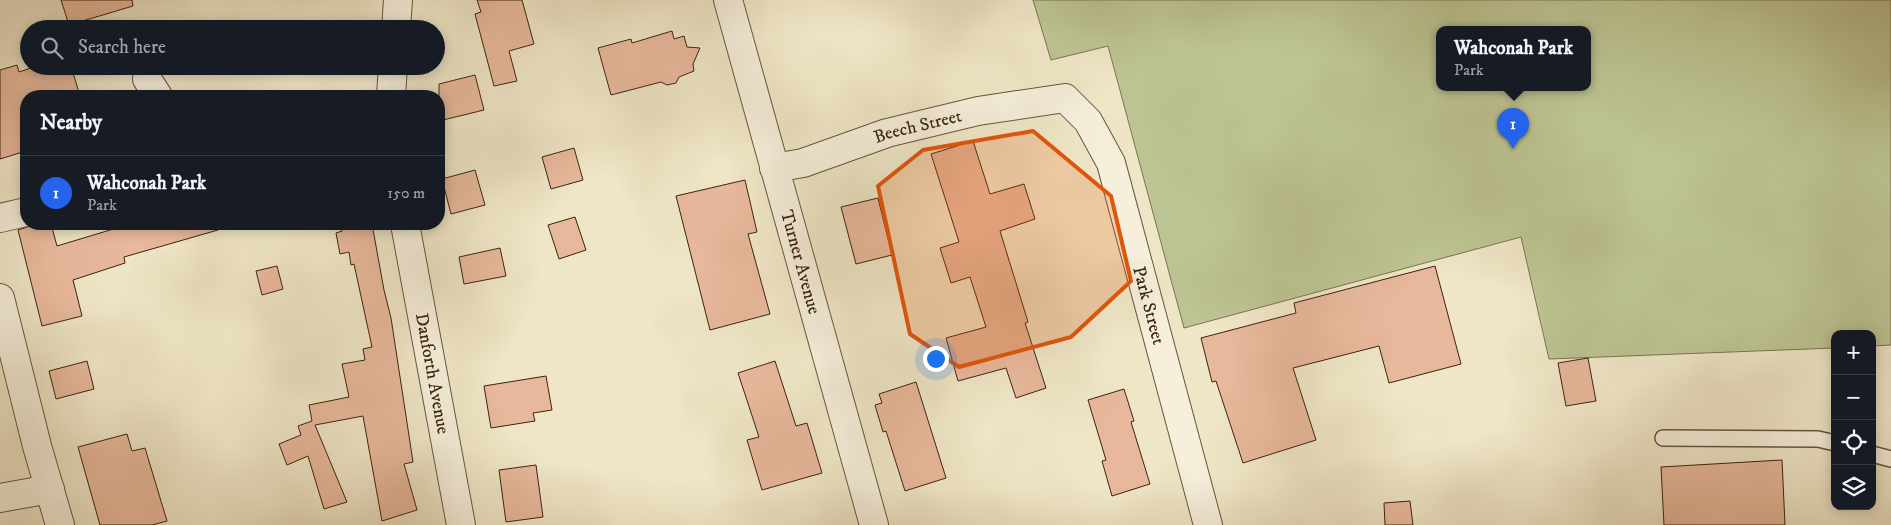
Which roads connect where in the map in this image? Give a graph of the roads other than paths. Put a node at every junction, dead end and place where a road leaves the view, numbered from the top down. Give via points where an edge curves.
1 (398, 0) edge
2 (728, 0) edge
3 (397, 20) edge
4 (393, 75) edge
5 (392, 90) edge
6 (1064, 98) joint
7 (774, 168) junction
8 (20, 213) edge
9 (0, 218) edge
10 (406, 230) edge
11 (0, 298) edge
12 (1663, 438) dead end
13 (1831, 442) edge
14 (1876, 455) edge
15 (1891, 459) edge
16 (50, 489) junction
17 (0, 498) edge
18 (60, 525) edge
19 (461, 525) edge
20 (874, 525) edge
21 (1208, 525) edge

1 - 3 street
2 - 7 street, Turner Avenue
4 - 5 street
6 - 7 street, Beech Street via 978,111 887,133 803,163
6 - 21 street, Park Street via 1088,120 1111,163
7 - 20 street, Turner Avenue
8 - 9 street
10 - 19 street, Danforth Avenue
11 - 16 street
12 - 13 lane via 1818,439
14 - 15 lane
16 - 17 street
16 - 18 street

